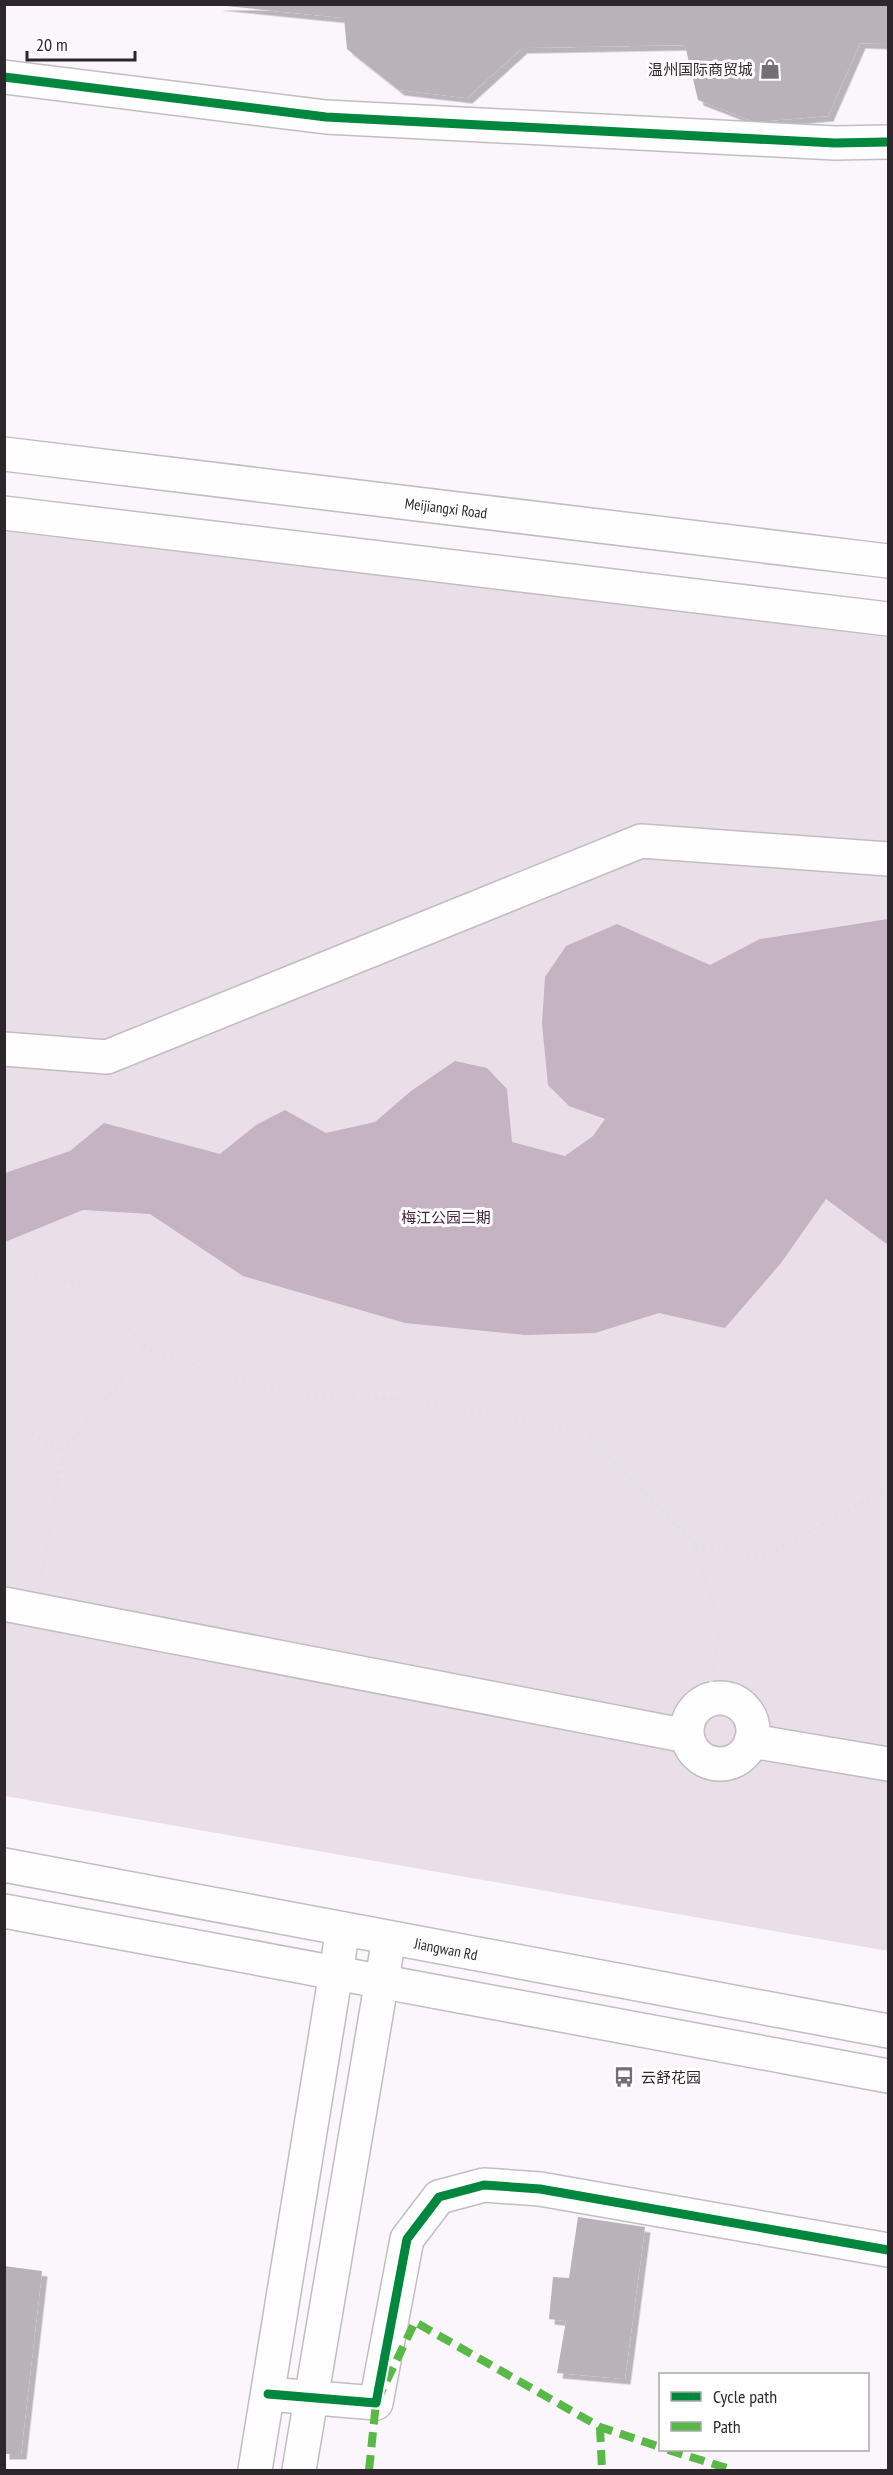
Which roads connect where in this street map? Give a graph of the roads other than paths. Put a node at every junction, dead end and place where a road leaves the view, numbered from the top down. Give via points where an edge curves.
1 (4, 77) edge
2 (888, 142) edge
3 (4, 454) edge
4 (4, 513) edge
5 (888, 561) edge
6 (888, 619) edge
7 (888, 859) edge
8 (4, 1049) edge
9 (20, 1607) edge
10 (687, 1736) junction
11 (751, 1741) junction
12 (888, 1764) edge
13 (4, 1865) edge
14 (4, 1911) edge
15 (343, 1929) junction
16 (389, 1938) junction
17 (335, 1973) junction
18 (381, 1982) junction
19 (888, 2031) edge
20 (888, 2076) edge
21 (888, 2250) edge
22 (267, 2394) junction
23 (311, 2398) junction
24 (255, 2470) edge
25 (298, 2470) edge

1 - 2 main road via 326,117 835,143
3 - 5 main road, Meijiangxi Road
4 - 6 main road
7 - 8 main road via 641,841 107,1058
9 - 10 main road
10 - 11 main road via 697,1755 717,1764 738,1758
10 - 11 main road via 692,1714 708,1700 718,1698 739,1703 751,1720
11 - 12 main road
13 - 15 main road, Jiangwan Rd
14 - 17 main road
15 - 16 main road, Jiangwan Rd
15 - 17 main road
16 - 18 main road
16 - 19 main road, Jiangwan Rd
17 - 18 main road
17 - 22 main road
18 - 20 main road
18 - 23 main road
21 - 23 main road via 540,2189 484,2185 439,2198 407,2239 376,2403
22 - 23 main road
22 - 24 main road
23 - 25 main road

